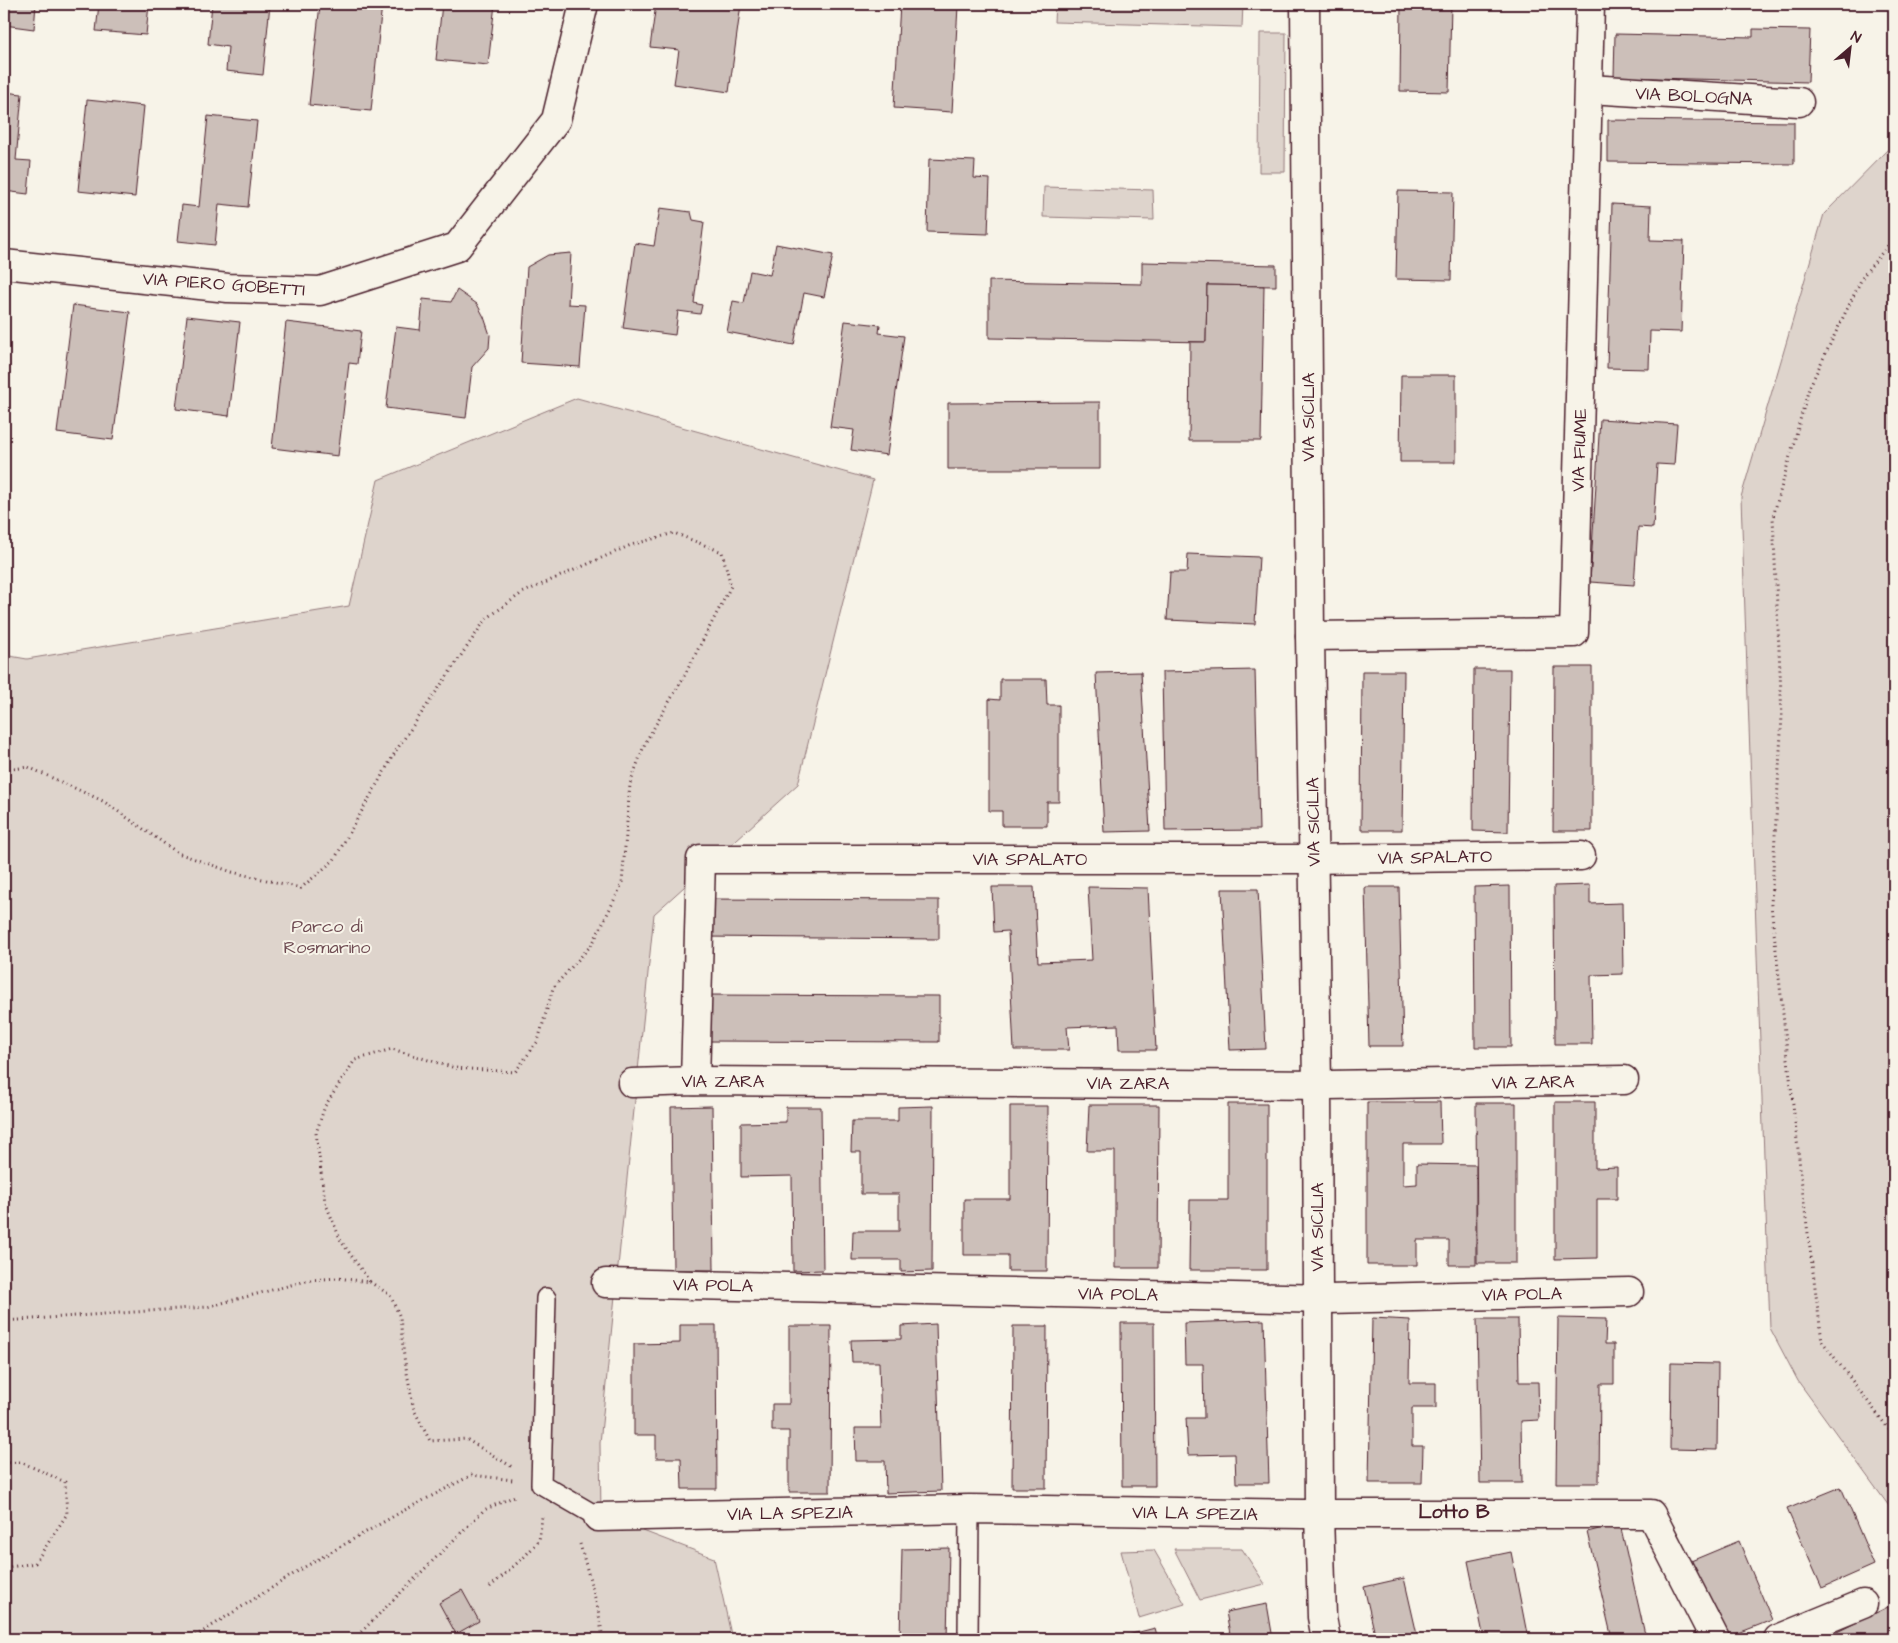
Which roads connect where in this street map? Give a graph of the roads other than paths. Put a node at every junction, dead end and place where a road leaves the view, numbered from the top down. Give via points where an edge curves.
1 (584, 4) edge
2 (1304, 4) edge
3 (1590, 4) edge
4 (1588, 89) junction
5 (1799, 102) dead end
6 (4, 264) edge
7 (1310, 636) junction
8 (1581, 856) dead end
9 (1314, 859) junction
10 (1624, 1080) dead end
11 (695, 1081) junction
12 (632, 1083) dead end
13 (1317, 1084) junction
14 (606, 1283) dead end
15 (1629, 1292) dead end
16 (1318, 1297) junction
17 (546, 1298) dead end
18 (969, 1509) junction
19 (1319, 1514) junction
20 (598, 1517) joint
21 (1863, 1604) dead end
22 (968, 1639) edge
23 (1326, 1639) edge
24 (1715, 1639) edge
25 (1778, 1639) edge

1 - 6 street, VIA PIERO GOBETTI via 556,120 457,247 320,291 228,288
2 - 7 street, VIA SICILIA
3 - 4 street, VIA FIUME
4 - 5 street, VIA BOLOGNA
4 - 7 street, VIA FIUME via 1574,633
7 - 9 street, VIA SICILIA
8 - 9 street, VIA SPALATO
9 - 11 street, VIA SPALATO via 701,859
9 - 13 street, VIA SICILIA
10 - 13 street, VIA ZARA
11 - 12 street, VIA ZARA
11 - 13 street, VIA ZARA
13 - 16 street, VIA SICILIA
14 - 16 street, VIA POLA
15 - 16 street, VIA POLA
16 - 19 street, VIA SICILIA
17 - 20 lane via 541,1484
18 - 19 street, VIA LA SPEZIA
18 - 20 street, VIA LA SPEZIA
18 - 22 lane
19 - 23 street, VIA SICILIA via 1322,1617
19 - 24 street, VIA LA SPEZIA via 1651,1514
21 - 25 street

